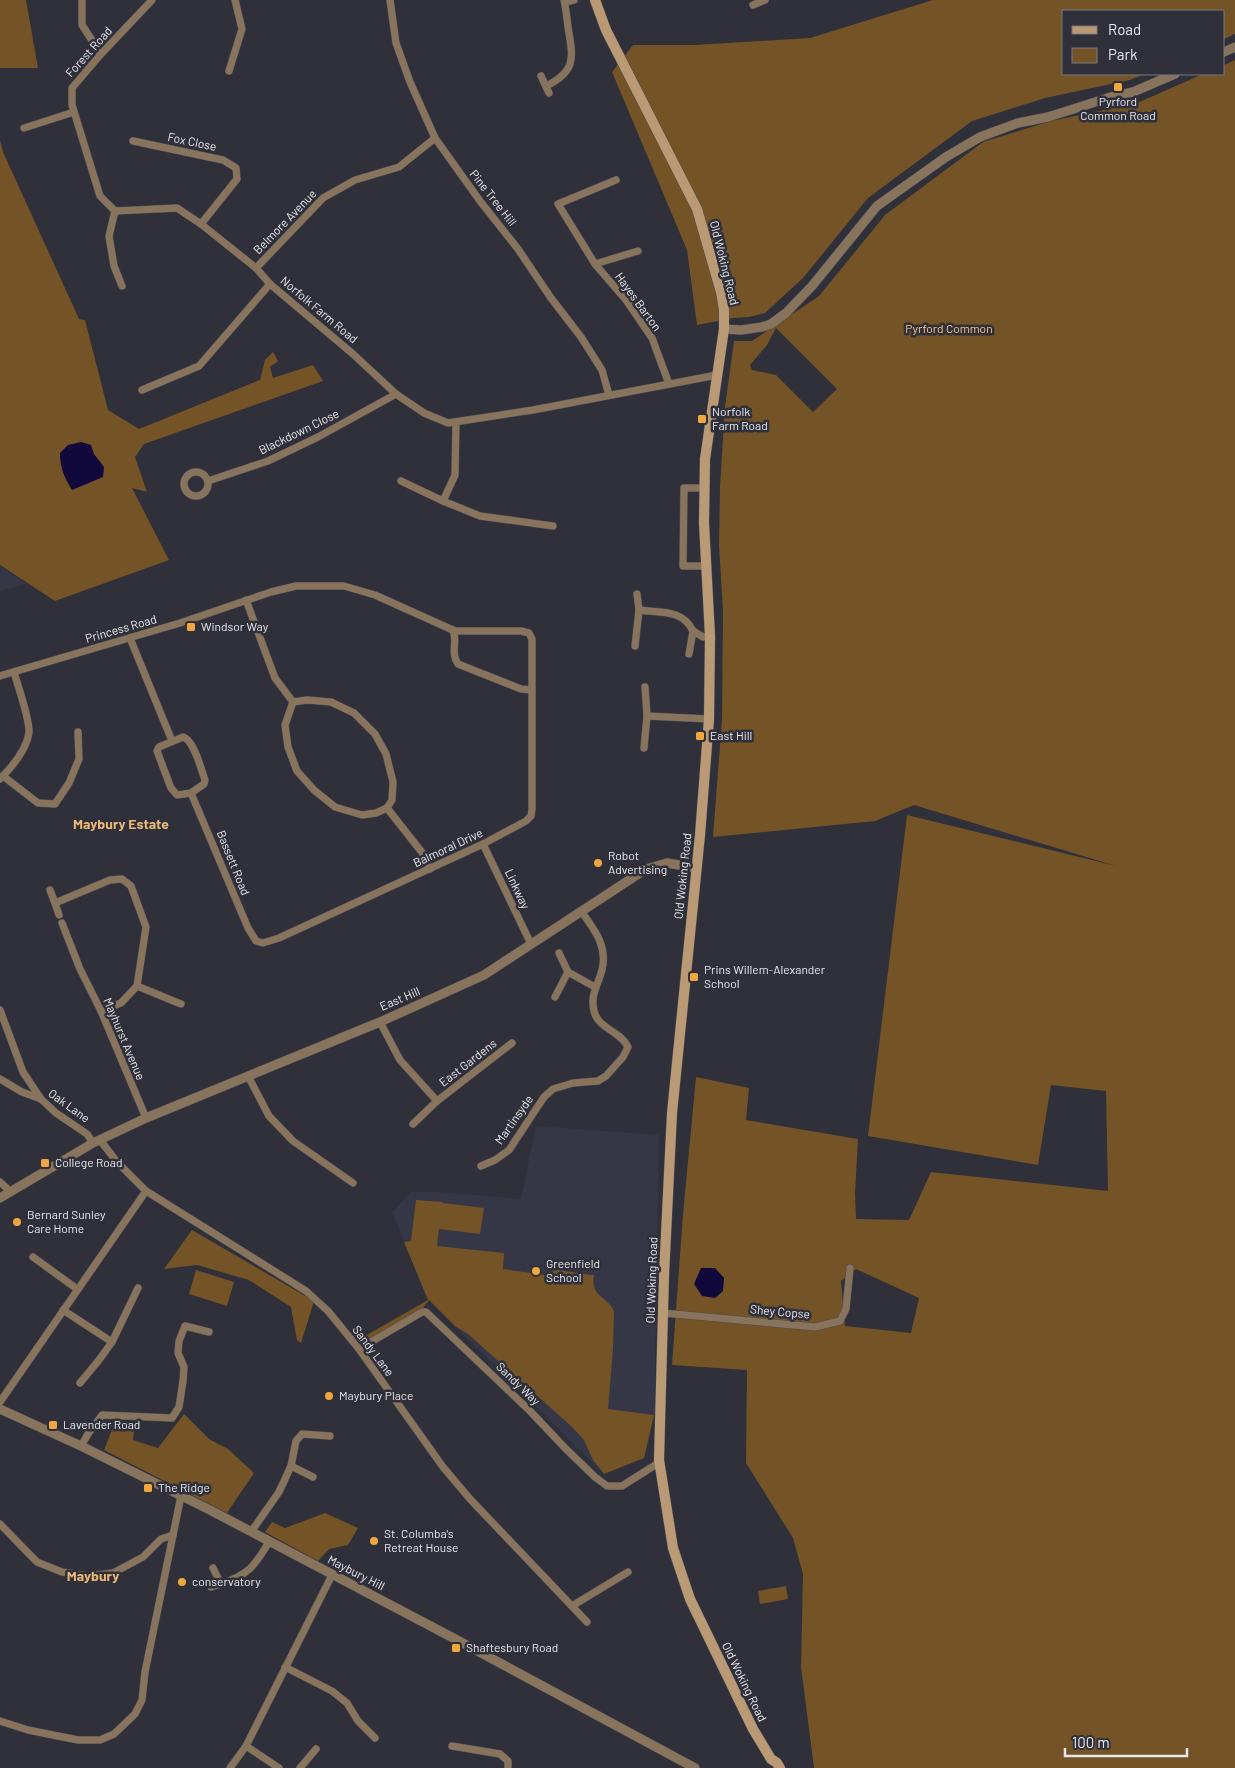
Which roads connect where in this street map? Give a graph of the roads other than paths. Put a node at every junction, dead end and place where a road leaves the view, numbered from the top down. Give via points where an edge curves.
1 (82, 0) edge
2 (152, 0) edge
3 (235, 0) edge
4 (390, 0) edge
5 (574, 0) edge
6 (595, 0) edge
7 (765, 0) edge
8 (564, 1) edge
9 (752, 5) dead end
10 (101, 54) junction
11 (229, 72) dead end
12 (1173, 75) edge
13 (541, 76) dead end
14 (74, 112) junction
15 (24, 128) dead end
16 (435, 138) junction
17 (133, 141) dead end
18 (616, 180) dead end
19 (116, 211) junction
20 (201, 224) junction
21 (638, 250) dead end
22 (595, 264) junction
23 (256, 268) junction
24 (270, 284) junction
25 (122, 286) dead end
26 (724, 329) junction
27 (717, 375) junction
28 (669, 384) junction
29 (142, 390) dead end
30 (396, 394) junction
31 (609, 394) junction
32 (456, 422) junction
33 (208, 481) dead end
34 (401, 481) dead end
35 (704, 488) junction
36 (443, 501) junction
37 (553, 526) dead end
38 (706, 566) junction
39 (637, 594) dead end
40 (246, 600) junction
41 (639, 610) junction
42 (452, 630) junction
43 (693, 631) junction
44 (710, 636) junction
45 (130, 638) junction
46 (635, 646) dead end
47 (690, 654) dead end
48 (14, 672) junction
49 (0, 676) edge
50 (645, 687) dead end
51 (532, 690) junction
52 (293, 702) junction
53 (647, 716) junction
54 (709, 719) junction
55 (78, 732) dead end
56 (172, 741) junction
57 (644, 748) dead end
58 (2, 777) edge
59 (191, 793) junction
60 (387, 808) junction
61 (483, 844) junction
62 (697, 868) junction
63 (430, 869) junction
64 (50, 890) dead end
65 (55, 903) junction
66 (581, 911) junction
67 (60, 915) dead end
68 (62, 923) dead end
69 (256, 941) joint
70 (531, 944) junction
71 (559, 953) dead end
72 (568, 972) junction
73 (136, 986) junction
74 (595, 986) junction
75 (555, 997) dead end
76 (181, 1004) dead end
77 (0, 1010) edge
78 (101, 1010) junction
79 (380, 1022) junction
80 (512, 1043) dead end
81 (248, 1076) junction
82 (0, 1079) edge
83 (41, 1099) junction
84 (437, 1101) junction
85 (146, 1118) junction
86 (413, 1124) dead end
87 (96, 1141) junction
88 (480, 1166) dead end
89 (0, 1182) edge
90 (353, 1183) dead end
91 (146, 1191) junction
92 (11, 1192) junction
93 (0, 1198) edge
94 (33, 1257) dead end
95 (850, 1268) dead end
96 (138, 1288) dead end
97 (77, 1289) junction
98 (62, 1310) junction
99 (662, 1313) junction
100 (209, 1332) dead end
101 (112, 1342) junction
102 (359, 1349) junction
103 (80, 1383) dead end
104 (0, 1402) edge
105 (0, 1409) edge
106 (330, 1436) dead end
107 (81, 1446) junction
108 (660, 1462) junction
109 (291, 1466) junction
110 (313, 1477) dead end
111 (181, 1496) junction
112 (0, 1524) edge
113 (250, 1532) junction
114 (173, 1535) junction
115 (269, 1542) junction
116 (213, 1568) dead end
117 (628, 1572) dead end
118 (332, 1575) junction
119 (221, 1584) junction
120 (211, 1587) dead end
121 (572, 1606) junction
122 (587, 1622) dead end
123 (285, 1667) junction
124 (0, 1721) edge
125 (375, 1738) dead end
126 (246, 1746) junction
127 (452, 1746) dead end
128 (316, 1749) dead end
129 (771, 1764) edge
130 (230, 1768) edge
131 (279, 1768) edge
132 (300, 1768) edge
133 (508, 1768) edge
134 (695, 1768) edge
135 (780, 1768) edge

1 - 10 street via 82,25
2 - 10 street, Forest Road
3 - 11 street via 242,29
4 - 16 street, Pine Tree Hill via 396,43
5 - 8 street
6 - 26 main road, Old Woking Road via 606,30 697,209 721,292
7 - 9 street
8 - 13 street via 572,61 568,71 548,90
10 - 14 street, Forest Road via 72,88
12 - 26 street via 1133,92 1018,123 980,137 877,206 786,313 762,327
14 - 15 street
14 - 19 street, Forest Road via 100,196
16 - 23 street, Belmore Avenue via 400,167 355,180 323,198
16 - 31 street, Pine Tree Hill via 581,337 602,370
17 - 20 street, Fox Close via 222,160 236,168 237,179
18 - 22 street, Hayes Barton via 558,204
19 - 20 street, Norfolk Farm Road via 177,208
19 - 25 street via 109,236 114,266
20 - 23 street, Norfolk Farm Road
21 - 22 street, Hayes Barton
22 - 28 street, Hayes Barton via 626,300 652,338
23 - 24 street, Norfolk Farm Road
24 - 29 street via 199,366
24 - 30 street, Norfolk Farm Road
26 - 27 main road, Old Woking Road
27 - 28 street, Norfolk Farm Road
27 - 35 main road, Old Woking Road
28 - 31 street, Norfolk Farm Road
30 - 32 street, Norfolk Farm Road via 424,413 448,423
30 - 33 street, Blackdown Close via 268,461
31 - 32 street, Norfolk Farm Road
32 - 36 street via 455,475
34 - 36 street
35 - 38 main road, Old Woking Road
35 - 38 street via 684,488 683,566
36 - 37 street via 480,516
38 - 44 main road, Old Woking Road
39 - 41 street
40 - 42 street, Balmoral Drive via 296,586 344,586 375,595
40 - 45 street, Princess Road
40 - 52 street via 275,678
41 - 43 street via 679,615
41 - 46 street
42 - 51 street via 456,640 454,658 458,664 521,689
42 - 51 street, Balmoral Drive via 529,633 532,639
43 - 44 street via 703,637
43 - 47 street
44 - 54 main road, Old Woking Road
45 - 48 street, Princess Road
45 - 56 street
48 - 49 street, Princess Road
48 - 58 street via 28,733 14,764
50 - 53 street
51 - 61 street, Balmoral Drive via 531,816
52 - 60 street via 330,702 354,713 375,734 386,754 393,782 392,800
52 - 60 street via 286,725 288,747 297,771 336,808 362,815 376,814
53 - 54 street
53 - 57 street
54 - 62 main road, Old Woking Road
55 - 58 street via 79,759 69,783 54,804 38,803
56 - 59 street via 159,747 157,752 177,795
56 - 59 street via 188,738 202,771 204,784
59 - 69 street, Bassett Road
60 - 63 street via 424,855
61 - 63 street, Balmoral Drive
61 - 70 street, Linkway
62 - 66 street, East Hill via 668,864 646,869
62 - 99 main road, Old Woking Road via 672,1113
63 - 69 street, Balmoral Drive via 279,938 263,943
64 - 65 street
65 - 67 street
65 - 73 street via 110,880 122,880 131,886 146,927
66 - 70 street, East Hill
66 - 74 street, Martinsyde via 598,934 604,955 602,971
68 - 78 street, Mayhurst Avenue via 80,970
70 - 79 street, East Hill via 484,975
71 - 72 street
72 - 74 street
72 - 75 street
73 - 76 street
73 - 78 street via 121,1003
74 - 88 street, Martinsyde via 592,998 594,1012 602,1024 626,1042 628,1046 623,1058 598,1081 553,1089 544,1096 509,1150
77 - 83 street via 23,1072
78 - 85 street, Mayhurst Avenue
79 - 81 street, East Hill
79 - 84 street, East Gardens via 400,1060
80 - 84 street, East Gardens
81 - 85 street, East Hill
81 - 90 street via 269,1116 287,1135
82 - 83 street, Oak Lane
83 - 87 street, Oak Lane
84 - 86 street, East Gardens
85 - 87 street, East Hill
87 - 91 street, Sandy Lane
87 - 92 street
89 - 92 street
91 - 97 street
91 - 102 street, Sandy Lane via 306,1291 328,1311
92 - 93 street
94 - 97 street
95 - 99 street, Shey Copse via 846,1309 840,1321 815,1326
96 - 101 street
97 - 98 street
98 - 101 street
98 - 104 street
99 - 108 main road, Old Woking Road
100 - 107 street via 185,1326 178,1353 184,1367 180,1407 172,1418 102,1415
101 - 103 street
102 - 108 street, Sandy Way via 426,1312 607,1486 622,1486
102 - 121 street, Sandy Lane via 443,1467
105 - 107 street, Maybury Hill
106 - 109 street via 302,1434 296,1441
107 - 111 street, Maybury Hill
108 - 129 main road, Old Woking Road via 673,1548 690,1599
109 - 110 street
109 - 113 street via 279,1492
111 - 113 street, Maybury Hill
111 - 114 street
112 - 114 street via 37,1562 62,1572 86,1576 113,1572 143,1557 161,1539
113 - 115 street, Maybury Hill
114 - 124 street via 142,1700 135,1714 114,1734 100,1740 78,1740
115 - 118 street, Maybury Hill
115 - 119 street via 256,1565
116 - 119 street
117 - 121 street
118 - 123 street
118 - 134 street, Maybury Hill
119 - 120 street
121 - 122 street, Sandy Lane
123 - 125 street via 332,1691 347,1703 358,1721
123 - 126 street
126 - 130 street
126 - 131 street
127 - 133 street via 500,1754 508,1761
128 - 132 street
129 - 135 main road, Old Woking Road

